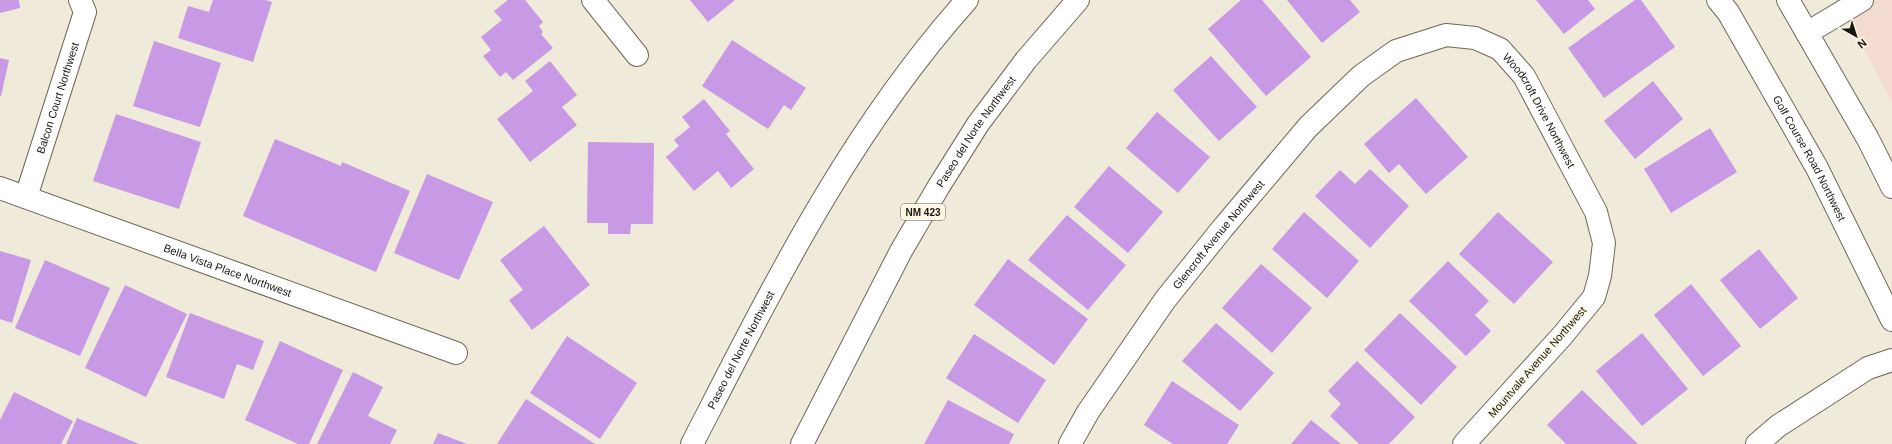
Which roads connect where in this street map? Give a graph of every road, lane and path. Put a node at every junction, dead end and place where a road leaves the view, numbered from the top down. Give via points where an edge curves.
1 (80, 0) edge
2 (593, 0) edge
3 (967, 0) edge
4 (1078, 0) edge
5 (1718, 0) edge
6 (1788, 0) edge
7 (1862, 0) edge
8 (1807, 34) junction
9 (1396, 51) joint
10 (637, 55) dead end
11 (1892, 187) edge
12 (0, 188) edge
13 (26, 197) junction
14 (1600, 276) joint
15 (1892, 320) edge
16 (456, 353) dead end
17 (1892, 360) edge
18 (692, 444) edge
19 (802, 444) edge
20 (1070, 444) edge
21 (1464, 444) edge
22 (1757, 444) edge

1 - 13 street, Balcon Court Northwest via 86,12
2 - 10 street
3 - 18 street, Paseo del Norte Northwest via 897,86 823,198
4 - 19 street, Paseo del Norte Northwest / NM 423 via 1026,60 978,124 939,186 901,251
5 - 15 street, Golf Course Road Northwest via 1728,12 1817,168
6 - 8 street
7 - 8 street
8 - 11 street via 1868,139
9 - 14 street, Woodcroft Drive Northwest via 1446,35 1475,38 1500,49 1524,76 1596,212 1604,242
9 - 20 street, Glencroft Avenue Northwest via 1361,76 1308,127 1222,229 1164,300 1088,412
12 - 13 street, Bella Vista Place Northwest
13 - 16 street, Bella Vista Place Northwest
14 - 21 street, Mountvale Avenue Northwest via 1594,297
17 - 22 street via 1868,368 1778,426

